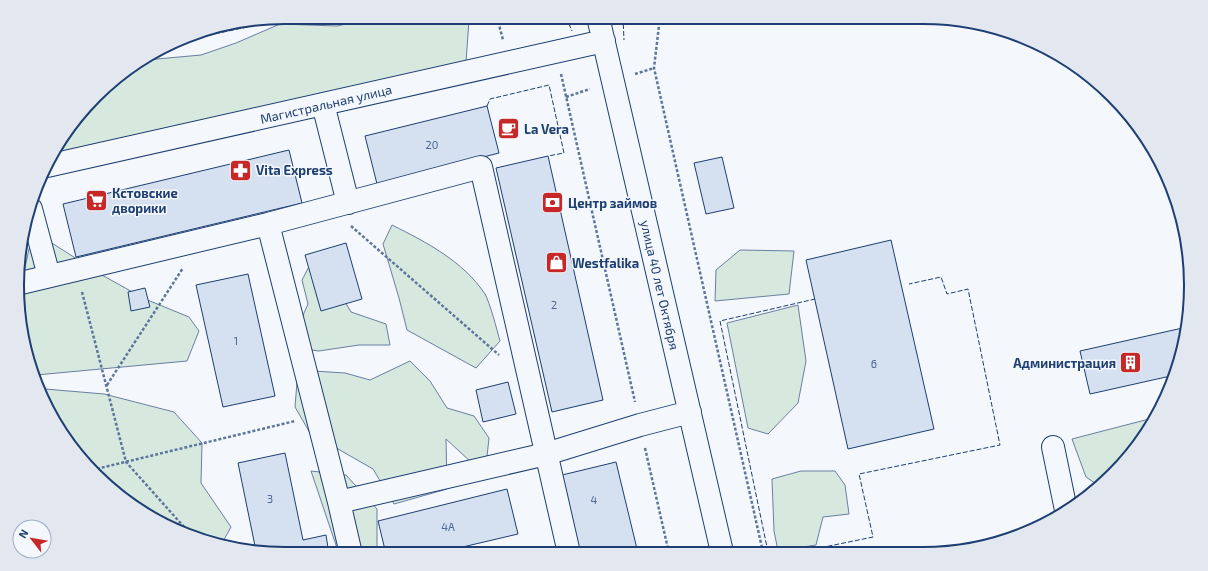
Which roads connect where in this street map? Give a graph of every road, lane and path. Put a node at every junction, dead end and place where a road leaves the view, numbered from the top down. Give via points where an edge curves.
1 (499, 24) edge
2 (600, 24) edge
3 (659, 24) edge
4 (604, 41) junction
5 (503, 43) dead end
6 (556, 52) junction
7 (324, 104) junction
8 (54, 165) edge
9 (339, 205) junction
10 (33, 217) edge
11 (268, 224) junction
12 (201, 240) junction
13 (76, 269) junction
14 (49, 276) junction
15 (24, 282) edge
16 (501, 356) dead end
17 (106, 385) junction
18 (690, 412) junction
19 (317, 416) junction
20 (640, 424) junction
21 (1053, 447) dead end
22 (546, 454) junction
23 (126, 462) junction
24 (99, 468) edge
25 (339, 502) junction
26 (1065, 505) edge
27 (183, 526) edge
28 (349, 547) edge
29 (568, 547) edge
30 (668, 547) edge
31 (721, 547) edge
32 (762, 547) edge

1 - 5 path
2 - 4 street, улица 40 лет Октября
3 - 32 path via 654,68
4 - 6 street, Магистральная улица
4 - 18 street, улица 40 лет Октября
6 - 7 street, Магистральная улица
6 - 20 path
7 - 8 street, Магистральная улица
7 - 9 street
9 - 11 street
9 - 16 path
9 - 22 street via 481,167
10 - 14 street
11 - 12 street
11 - 19 street
12 - 13 street
12 - 17 path
13 - 14 street
13 - 17 path
14 - 15 street
17 - 23 path
18 - 20 street
18 - 31 street, улица 40 лет Октября
19 - 23 path
19 - 25 street
20 - 22 street
20 - 30 path
21 - 26 street
22 - 25 street
22 - 29 street
23 - 24 path
23 - 27 path
25 - 28 street

